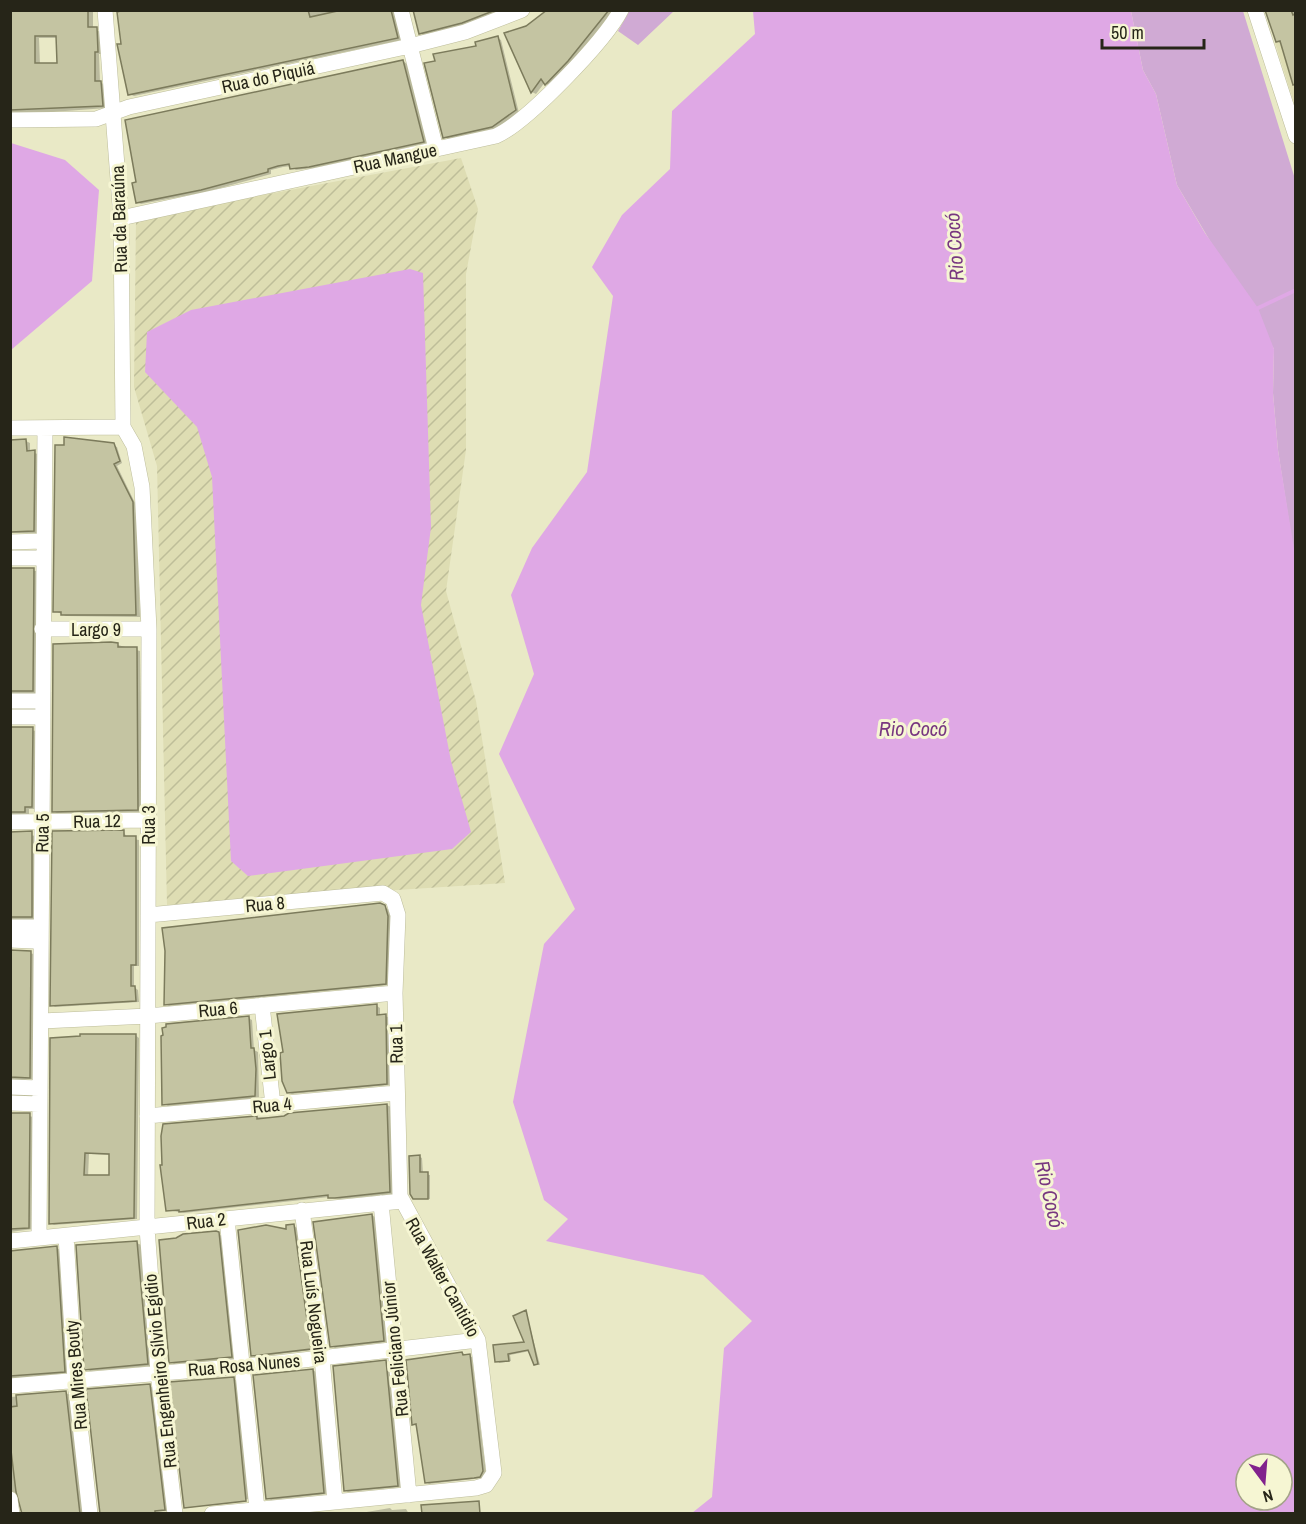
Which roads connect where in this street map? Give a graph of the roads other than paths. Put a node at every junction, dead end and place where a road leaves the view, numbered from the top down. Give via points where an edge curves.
1 (105, 10) edge
2 (401, 10) edge
3 (522, 10) edge
4 (621, 10) edge
5 (1255, 10) edge
6 (410, 46) junction
7 (113, 112) junction
8 (10, 120) edge
9 (1296, 136) edge
10 (436, 149) junction
11 (121, 218) junction
12 (123, 427) junction
13 (10, 428) edge
14 (45, 428) junction
15 (42, 541) junction
16 (10, 542) edge
17 (10, 558) edge
18 (42, 558) junction
19 (42, 629) junction
20 (149, 629) junction
21 (10, 701) edge
22 (43, 709) junction
23 (10, 717) edge
24 (148, 820) junction
25 (10, 822) edge
26 (42, 822) junction
27 (383, 893) joint
28 (148, 915) junction
29 (10, 927) edge
30 (41, 934) junction
31 (10, 940) edge
32 (395, 993) junction
33 (262, 1005) junction
34 (148, 1016) junction
35 (42, 1021) junction
36 (10, 1087) edge
37 (39, 1088) junction
38 (396, 1093) junction
39 (10, 1103) edge
40 (39, 1104) junction
41 (273, 1105) junction
42 (147, 1116) junction
43 (402, 1202) junction
44 (381, 1203) junction
45 (302, 1210) junction
46 (227, 1219) junction
47 (147, 1228) junction
48 (66, 1236) junction
49 (39, 1238) junction
50 (10, 1241) edge
51 (478, 1340) junction
52 (396, 1350) junction
53 (322, 1358) junction
54 (244, 1366) junction
55 (158, 1372) junction
56 (75, 1380) junction
57 (10, 1386) edge
58 (409, 1496) junction
59 (10, 1499) edge
60 (335, 1502) junction
61 (257, 1509) junction
62 (12, 1514) edge
63 (90, 1514) edge
64 (175, 1514) edge
65 (212, 1514) edge

1 - 7 street, Rua da Baraúna
2 - 6 street
3 - 6 street, Rua do Piquiá via 465,32
4 - 10 street, Rua Mangue via 592,50 514,125 496,136
5 - 9 street
6 - 7 street, Rua do Piquiá
6 - 10 street
7 - 8 street, Rua do Piquiá via 96,119
7 - 11 street, Rua da Baraúna
10 - 11 street, Rua Mangue
11 - 12 street, Rua da Baraúna
12 - 14 street
12 - 20 street, Rua 3 via 134,446 142,487
13 - 14 street
14 - 15 street, Rua 5
15 - 16 street
15 - 18 street, Rua 5
17 - 18 street
18 - 19 street, Rua 5
19 - 20 street, Largo 9
19 - 22 street, Rua 5
20 - 24 street, Rua 3
21 - 22 street
22 - 23 street
22 - 26 street, Rua 5
24 - 26 street, Rua 12
24 - 28 street, Rua 3
25 - 26 street, Rua 12
26 - 30 street, Rua 5
27 - 28 street, Rua 8
27 - 32 street, Rua 1 via 393,899 398,915
28 - 34 street, Rua 3
29 - 30 street via 34,927
30 - 31 street via 34,941
30 - 35 street, Rua 5
32 - 33 street, Rua 6
32 - 38 street, Rua 1
33 - 34 street, Rua 6
33 - 41 street, Largo 1
34 - 35 street, Rua 6
34 - 42 street, Rua 3
35 - 37 street, Rua 5
36 - 37 street
37 - 40 street, Rua 5
38 - 41 street, Rua 4
38 - 43 street, Rua 1
39 - 40 street
40 - 49 street, Rua 5
41 - 42 street, Rua 4
42 - 47 street, Rua 3
43 - 44 street, Rua 2
43 - 51 street, Rua Walter Cantidio
44 - 45 street, Rua 2
44 - 52 street, Rua Feliciano Júnior
45 - 46 street, Rua 2
45 - 53 street, Rua Luís Nogueira
46 - 47 street, Rua 2
46 - 54 street
47 - 48 street, Rua 2
47 - 55 street, Rua Engenheiro Sílvio Egídio
48 - 49 street, Rua 2
48 - 56 street, Rua Mires Bouty
49 - 50 street, Rua 2
51 - 52 street, Rua Rosa Nunes
51 - 58 street, Rua Walter Cantidio via 494,1473 486,1485 476,1488
52 - 53 street, Rua Rosa Nunes
52 - 58 street, Rua Feliciano Júnior
53 - 54 street, Rua Rosa Nunes
53 - 60 street, Rua Luís Nogueira
54 - 55 street, Rua Rosa Nunes
54 - 61 street
55 - 56 street, Rua Rosa Nunes
55 - 64 street, Rua Engenheiro Sílvio Egídio
56 - 57 street, Rua Rosa Nunes
56 - 63 street, Rua Mires Bouty
58 - 60 street
59 - 62 street
60 - 61 street
61 - 65 street

